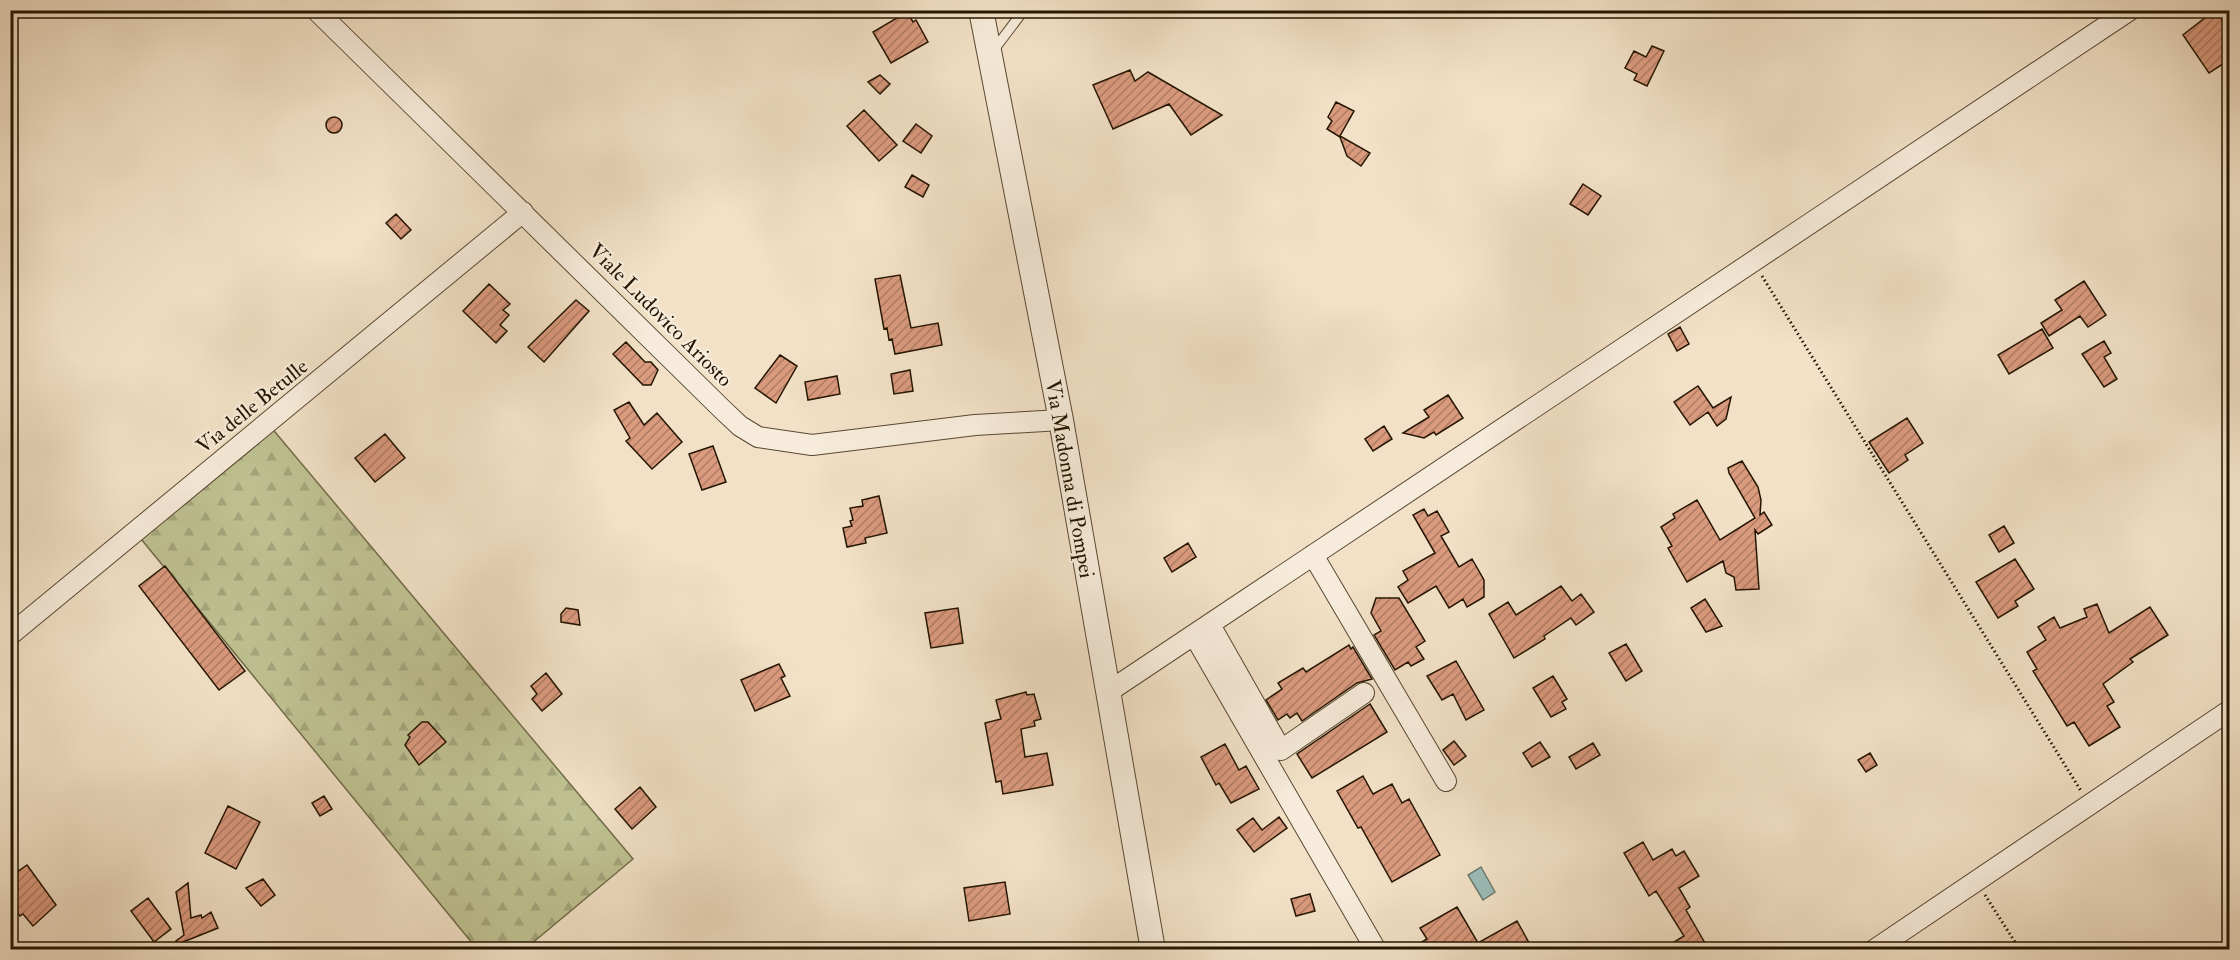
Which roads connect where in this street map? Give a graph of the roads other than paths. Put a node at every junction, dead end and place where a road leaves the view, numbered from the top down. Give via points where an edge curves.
1 (316, 10) edge
2 (981, 10) edge
3 (1024, 10) edge
4 (2130, 10) edge
5 (990, 56) junction
6 (523, 212) junction
7 (1061, 420) junction
8 (1313, 555) junction
9 (1202, 630) junction
10 (10, 635) edge
11 (1108, 692) junction
12 (1364, 693) dead end
13 (2229, 710) edge
14 (1446, 781) dead end
15 (1153, 950) edge
16 (1376, 950) edge
17 (1874, 950) edge

1 - 6 street, Viale Ludovico Ariosto
2 - 5 street, Via Madonna di Pompei
3 - 5 lane
4 - 8 street
5 - 7 street, Via Madonna di Pompei
6 - 7 street, Viale Ludovico Ariosto via 723,410 758,437 812,446 975,425
6 - 10 street, Via delle Betulle
7 - 11 street, Via Madonna di Pompei
8 - 9 street
8 - 14 street
9 - 11 street
9 - 12 street via 1281,750
9 - 16 street
11 - 15 street, Via Madonna di Pompei
13 - 17 street

